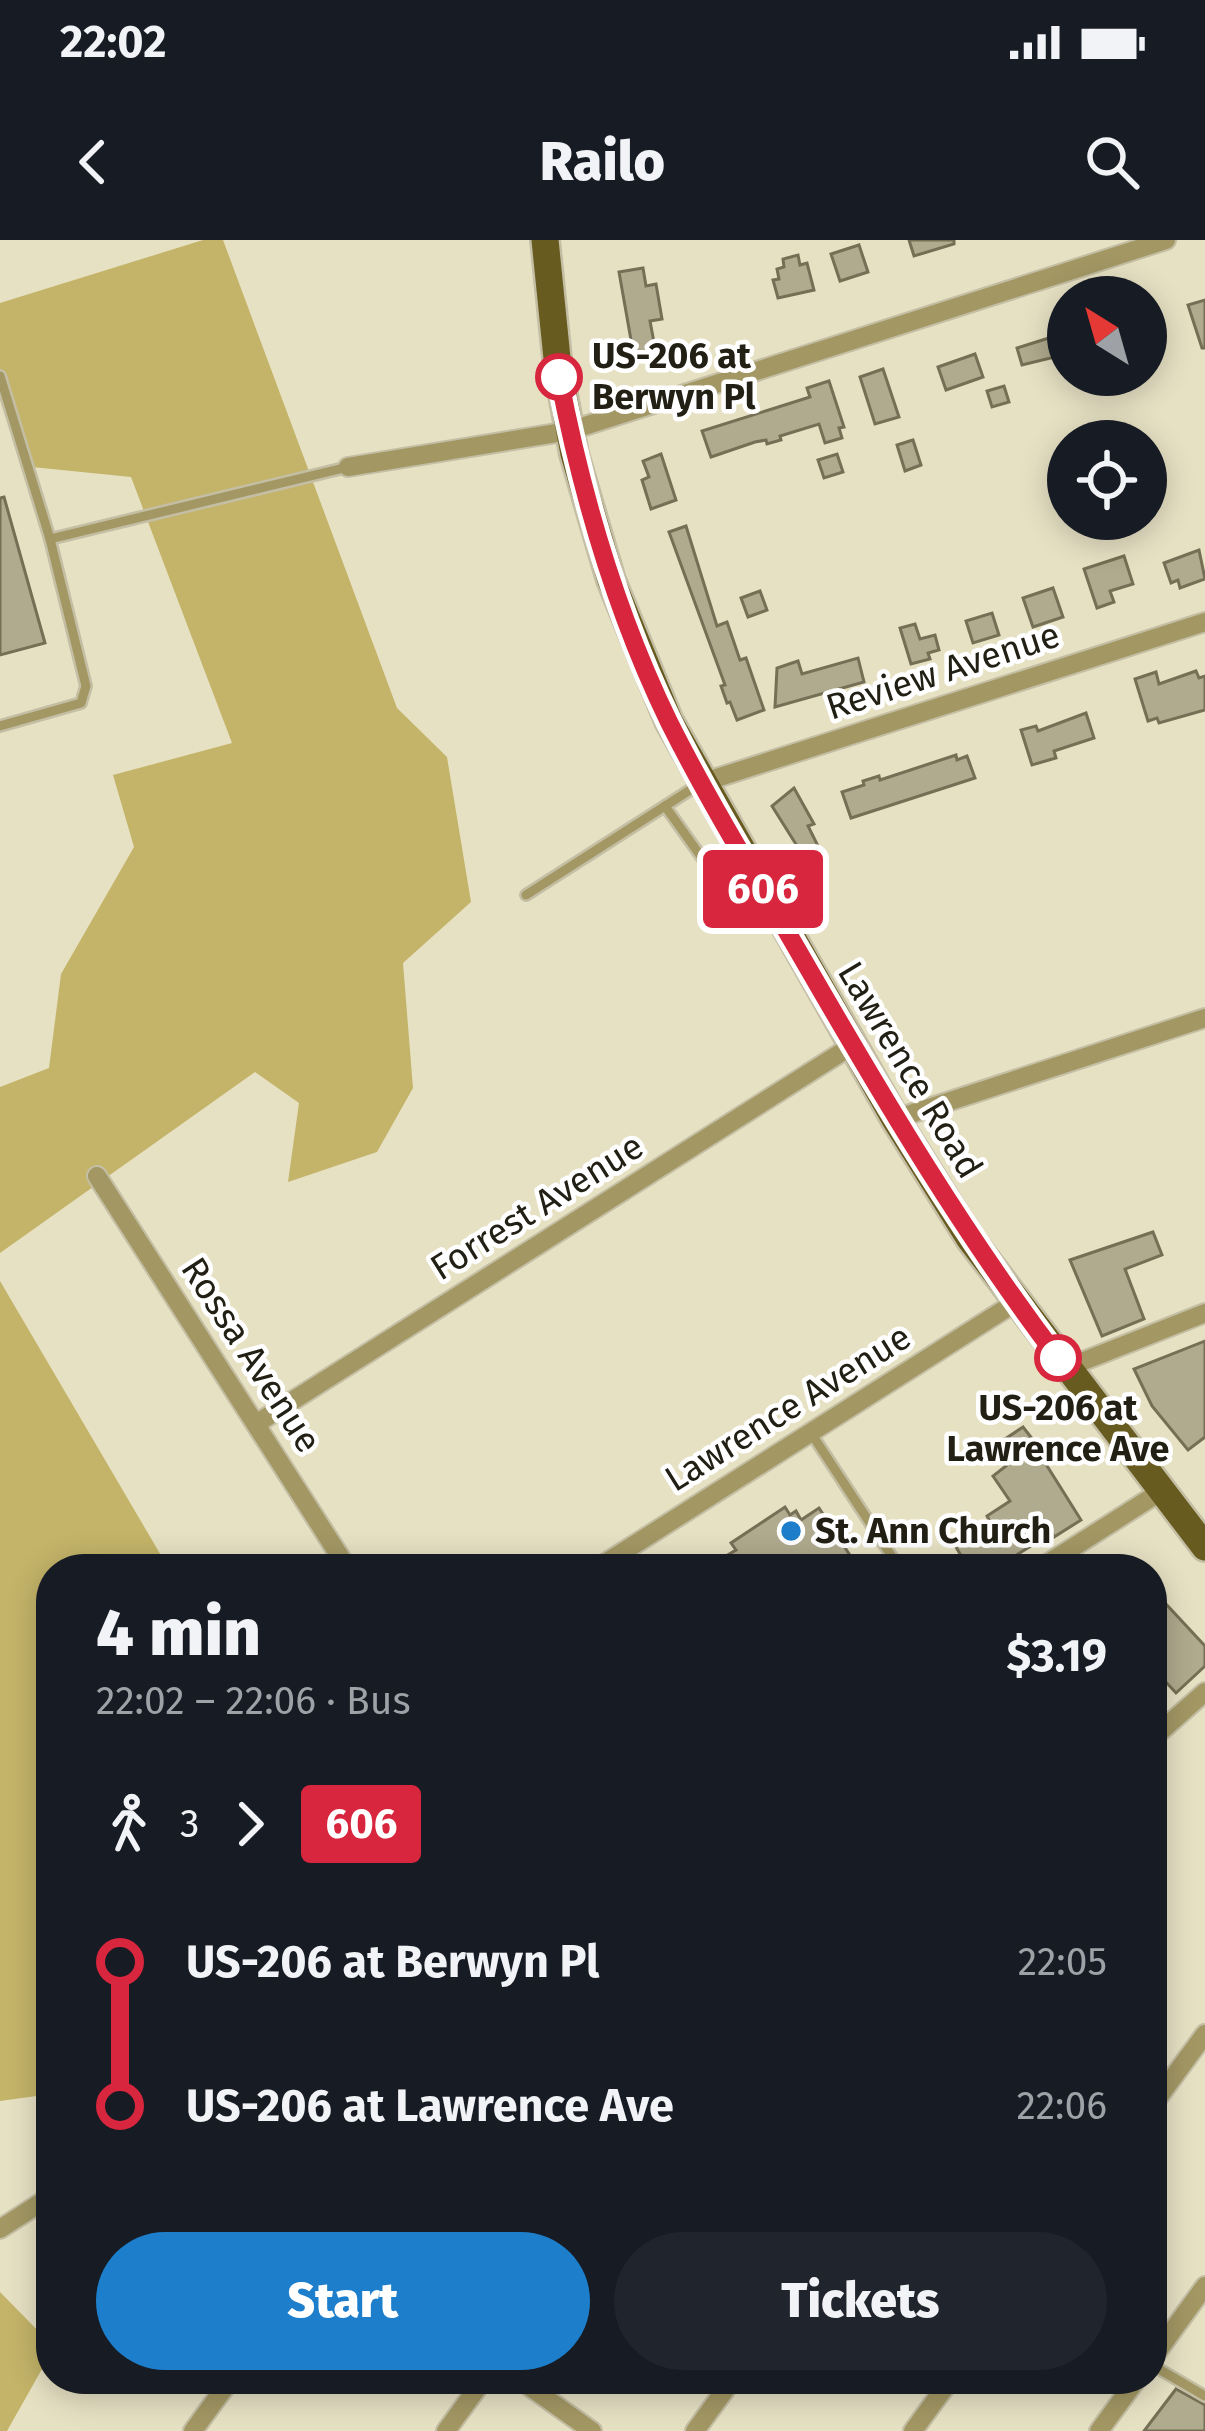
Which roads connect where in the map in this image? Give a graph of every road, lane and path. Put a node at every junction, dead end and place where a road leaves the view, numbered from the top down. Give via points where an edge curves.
1 (545, 240) edge
2 (1166, 240) edge
3 (0, 376) edge
4 (569, 431) junction
5 (348, 466) joint
6 (50, 538) junction
7 (1205, 622) edge
8 (0, 726) edge
9 (701, 783) junction
10 (665, 806) junction
11 (746, 860) junction
12 (526, 896) dead end
13 (1205, 1018) edge
14 (853, 1045) junction
15 (895, 1120) junction
16 (98, 1176) dead end
17 (1016, 1302) junction
18 (1205, 1313) edge
19 (1066, 1368) junction
20 (256, 1424) junction
21 (811, 1433) junction
22 (1160, 1492) junction
23 (1204, 1545) edge
24 (624, 1551) junction
25 (339, 1554) edge
26 (619, 1554) edge
27 (626, 1554) edge
28 (890, 1554) edge
29 (1063, 1554) edge
30 (1205, 1692) edge
31 (1167, 1726) edge
32 (1205, 2034) edge
33 (1167, 2086) edge
34 (36, 2206) edge
35 (0, 2229) edge
36 (1205, 2286) edge
37 (1167, 2340) edge
38 (1167, 2372) edge
39 (220, 2394) edge
40 (473, 2394) edge
41 (540, 2394) edge
42 (722, 2394) edge
43 (940, 2394) edge
44 (1126, 2394) edge
45 (1205, 2396) edge
46 (193, 2431) edge
47 (446, 2431) edge
48 (592, 2431) edge
49 (695, 2431) edge
50 (913, 2431) edge
51 (1099, 2431) edge

1 - 4 main road, Lawrence Road
2 - 4 street
3 - 6 lane
4 - 5 street
4 - 9 main road, Lawrence Road via 611,580
5 - 6 lane
6 - 8 lane via 86,686 81,703
7 - 9 street, Review Avenue
9 - 10 lane
9 - 11 main road, Lawrence Road
10 - 11 lane via 712,872
10 - 12 lane
11 - 14 main road, Lawrence Road
13 - 15 street
14 - 15 main road, Lawrence Road
14 - 20 street, Forrest Avenue
15 - 17 main road, Lawrence Road
16 - 20 street, Rossa Avenue
17 - 19 main road, Lawrence Road
17 - 21 street, Lawrence Avenue
18 - 19 street
19 - 22 main road, Lawrence Road
20 - 25 street, Rossa Avenue
21 - 24 street, Lawrence Avenue
21 - 28 lane
22 - 23 main road, Lawrence Road
22 - 29 street
24 - 26 street, Lawrence Avenue
24 - 27 lane
30 - 31 street
32 - 33 street
34 - 35 street
36 - 37 street
38 - 45 lane
39 - 46 street
40 - 47 street
41 - 48 street
42 - 49 street
43 - 50 street
44 - 51 street

